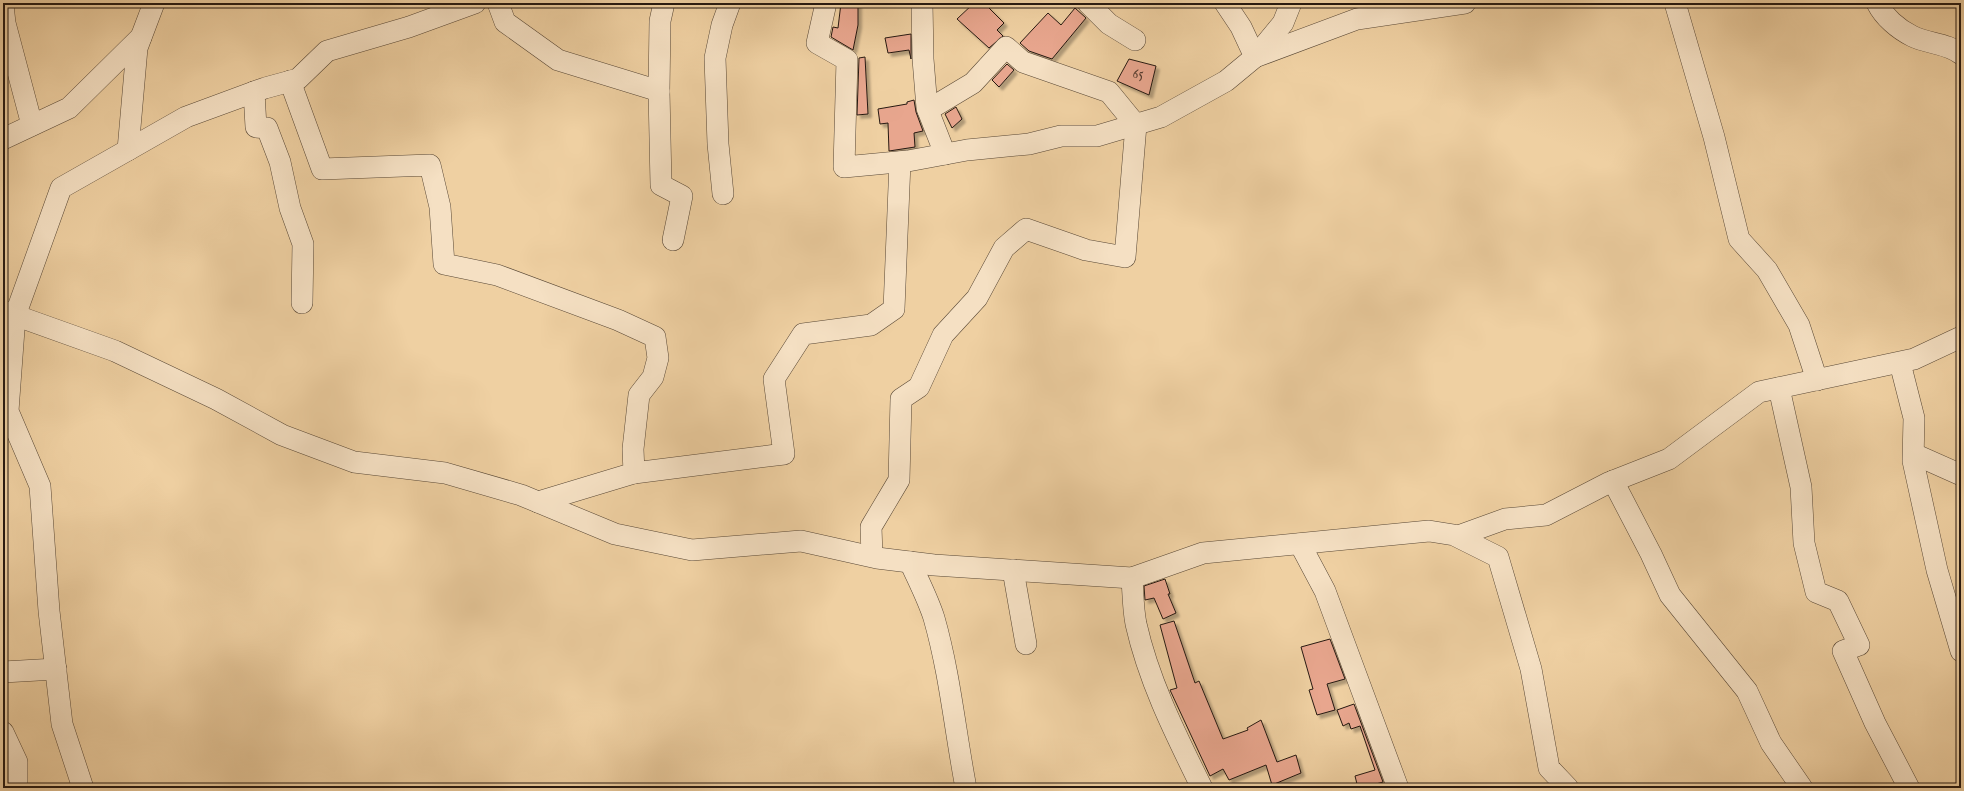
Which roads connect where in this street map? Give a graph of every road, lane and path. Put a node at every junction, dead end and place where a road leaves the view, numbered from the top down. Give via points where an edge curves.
1 (154, 3) edge
2 (475, 3) edge
3 (498, 3) edge
4 (664, 3) edge
5 (730, 3) edge
6 (826, 3) edge
7 (922, 3) edge
8 (1088, 3) edge
9 (1225, 3) edge
10 (1291, 3) edge
11 (1465, 3) edge
12 (1675, 3) edge
13 (1877, 3) edge
14 (430, 11) edge
15 (4, 17) edge
16 (141, 37) junction
17 (1135, 40) dead end
18 (1961, 54) edge
19 (1255, 57) junction
20 (290, 81) junction
21 (659, 91) junction
22 (254, 92) junction
23 (928, 110) junction
24 (32, 125) junction
25 (1136, 125) junction
26 (3, 139) edge
27 (128, 150) junction
28 (946, 154) junction
29 (900, 162) junction
30 (723, 194) dead end
31 (673, 240) dead end
32 (302, 303) dead end
33 (9, 313) edge
34 (1961, 337) edge
35 (1900, 362) junction
36 (1817, 380) junction
37 (1779, 388) junction
38 (5, 412) edge
39 (1914, 454) junction
40 (634, 473) junction
41 (1961, 475) edge
42 (1613, 481) junction
43 (538, 502) junction
44 (1458, 536) junction
45 (1300, 544) junction
46 (872, 556) junction
47 (910, 562) junction
48 (1013, 570) junction
49 (1132, 578) junction
50 (1026, 644) dead end
51 (1961, 651) edge
52 (56, 670) junction
53 (3, 672) edge
54 (4, 737) edge
55 (1562, 786) edge
56 (17, 788) edge
57 (84, 788) edge
58 (966, 788) edge
59 (1202, 788) edge
60 (1398, 788) edge
61 (1802, 788) edge
62 (1909, 788) edge

1 - 16 street
2 - 14 street
3 - 21 street via 505,22 558,60
4 - 21 street via 660,21
5 - 30 street via 715,58 718,144
6 - 29 street via 817,43 847,60 844,167
7 - 23 street via 923,59
8 - 17 street via 1109,24
9 - 19 street
10 - 19 street via 1283,23
11 - 19 street via 1357,19
12 - 36 street via 1714,137 1738,239 1767,270 1799,325
13 - 18 street via 1882,14 1912,36 1954,49
14 - 20 street via 410,27 327,51 298,79
15 - 24 street
16 - 24 street via 69,108
16 - 27 street via 137,48
19 - 25 street via 1226,81 1161,117
20 - 22 street
20 - 40 street via 322,169 430,166 440,207 444,264 497,275 611,317 655,337 658,358 653,377 639,396 633,449
21 - 31 street via 661,185 682,196
22 - 27 street via 186,117
22 - 32 street via 256,127 267,128 280,162 290,208 303,244
23 - 25 street via 973,84 1006,47 1023,62 1109,92
23 - 28 street
24 - 26 street
25 - 28 street via 1097,136 1061,136 1028,144
25 - 46 street via 1125,257 1086,250 1026,229 1004,248 977,298 943,335 919,387 901,399 899,480 871,527
27 - 33 street via 62,188
28 - 29 street
29 - 40 street via 894,309 870,325 803,334 774,379 784,454
33 - 38 street
33 - 43 street via 115,351 216,399 282,435 354,462 445,473
34 - 35 street via 1914,359
35 - 36 street
35 - 39 street via 1914,418
36 - 37 street
37 - 42 street via 1759,392 1669,459
37 - 62 street via 1801,487 1804,543 1816,592 1838,601 1841,607 1859,645 1843,651 1875,723
38 - 52 street via 40,486
39 - 41 street
39 - 51 street via 1913,460 1937,570
40 - 43 street
42 - 44 street via 1546,515 1505,519
42 - 61 street via 1670,595 1747,691 1771,743
43 - 46 street via 615,534 692,550 801,541
44 - 45 street via 1428,531
44 - 55 street via 1498,557 1531,669 1549,768
45 - 49 street via 1203,553
45 - 60 street via 1326,591
46 - 47 street
47 - 48 street
47 - 58 street via 933,616 951,690
48 - 49 street
48 - 50 street
49 - 59 street via 1136,622 1148,668
52 - 53 street
52 - 57 street via 62,724
54 - 56 street via 17,762

